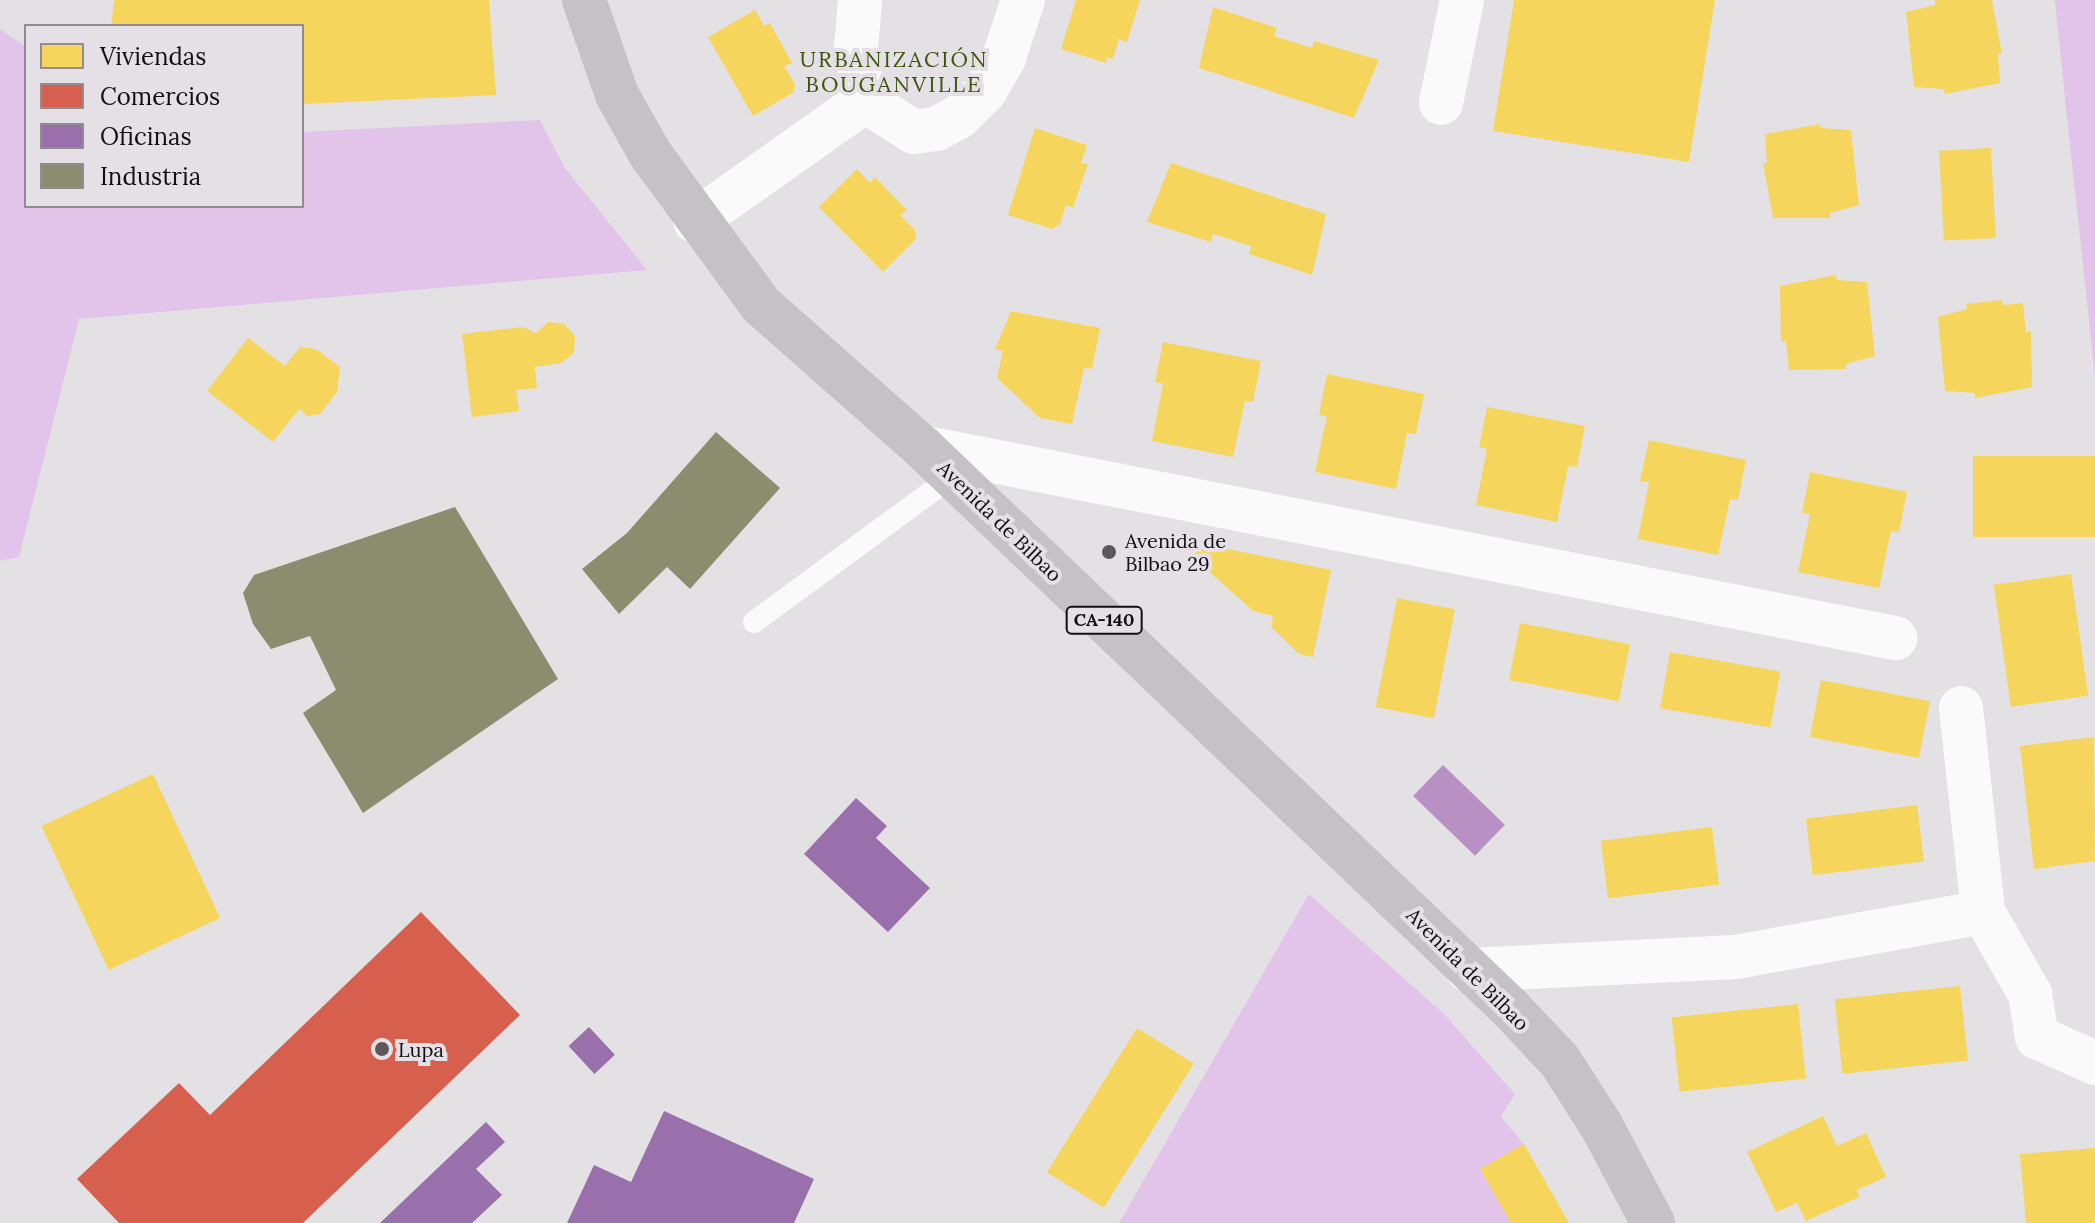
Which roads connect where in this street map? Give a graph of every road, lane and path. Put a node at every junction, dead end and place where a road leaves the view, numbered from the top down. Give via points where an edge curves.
1 (584, 0) edge
2 (860, 0) edge
3 (1023, 0) edge
4 (1462, 0) edge
5 (865, 101) junction
6 (1441, 103) dead end
7 (695, 221) junction
8 (938, 461) junction
9 (754, 622) dead end
10 (1895, 638) dead end
11 (1961, 708) dead end
12 (1983, 912) junction
13 (1468, 970) junction
14 (2095, 1063) edge
15 (1653, 1223) edge

1 - 7 main road, Avenida de Bilbao / CA-140 via 617,95
2 - 5 street via 856,49
3 - 5 street via 1004,58 985,91 959,117 936,129 914,132
4 - 6 street
5 - 7 street
7 - 8 main road, Avenida de Bilbao / CA-140 via 761,305
8 - 9 lane
8 - 10 street
8 - 13 main road, Avenida de Bilbao / CA-140
11 - 12 street
12 - 13 street via 1736,957
12 - 14 street via 2030,994 2037,1037
13 - 15 main road, Avenida de Bilbao / CA-140 via 1560,1061

